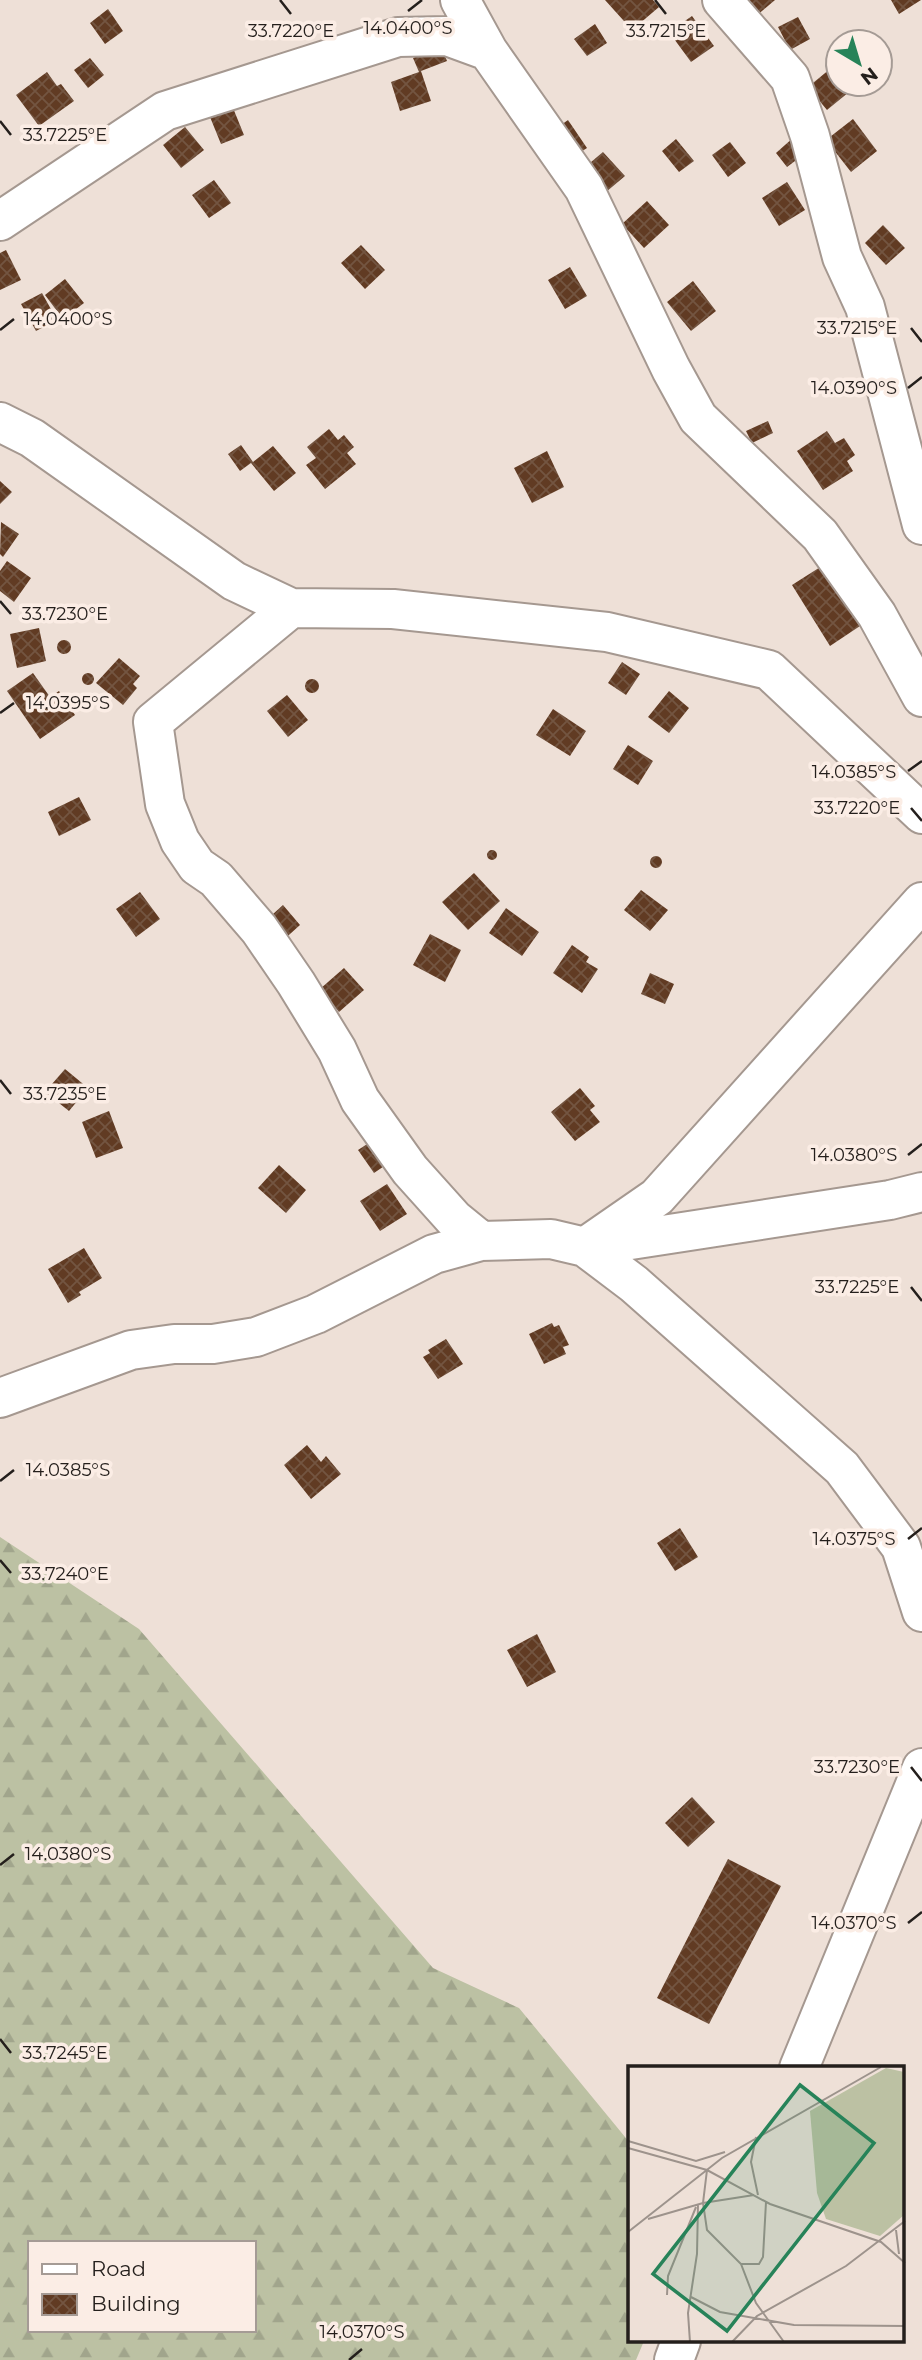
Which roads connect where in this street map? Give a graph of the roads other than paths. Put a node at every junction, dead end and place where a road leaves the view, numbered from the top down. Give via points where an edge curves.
1 (460, 0) edge
2 (722, 0) edge
3 (488, 51) junction
4 (0, 221) edge
5 (0, 422) edge
6 (922, 524) edge
7 (291, 608) junction
8 (922, 697) edge
9 (922, 814) edge
10 (922, 902) edge
11 (922, 1192) edge
12 (481, 1241) junction
13 (585, 1247) junction
14 (0, 1398) edge
15 (922, 1612) edge
16 (922, 1768) edge
17 (800, 2066) edge
18 (681, 2342) edge
19 (674, 2360) edge

1 - 3 street
2 - 6 street via 790,78 842,257 864,307
3 - 4 street via 447,36 398,37 165,111
3 - 8 street via 584,188 698,418 820,535 877,615
5 - 7 street via 32,438 234,581
7 - 9 street via 393,609 607,632 769,670
7 - 12 street via 153,722 166,804 180,841 197,866 216,879 259,929 296,982 337,1050 360,1100 410,1170 454,1219
10 - 13 street via 657,1197
11 - 13 street
12 - 13 street via 551,1239
12 - 14 street via 434,1254 316,1314 256,1337 131,1350
13 - 15 street via 634,1284 842,1468 901,1547
16 - 17 street
18 - 19 street

